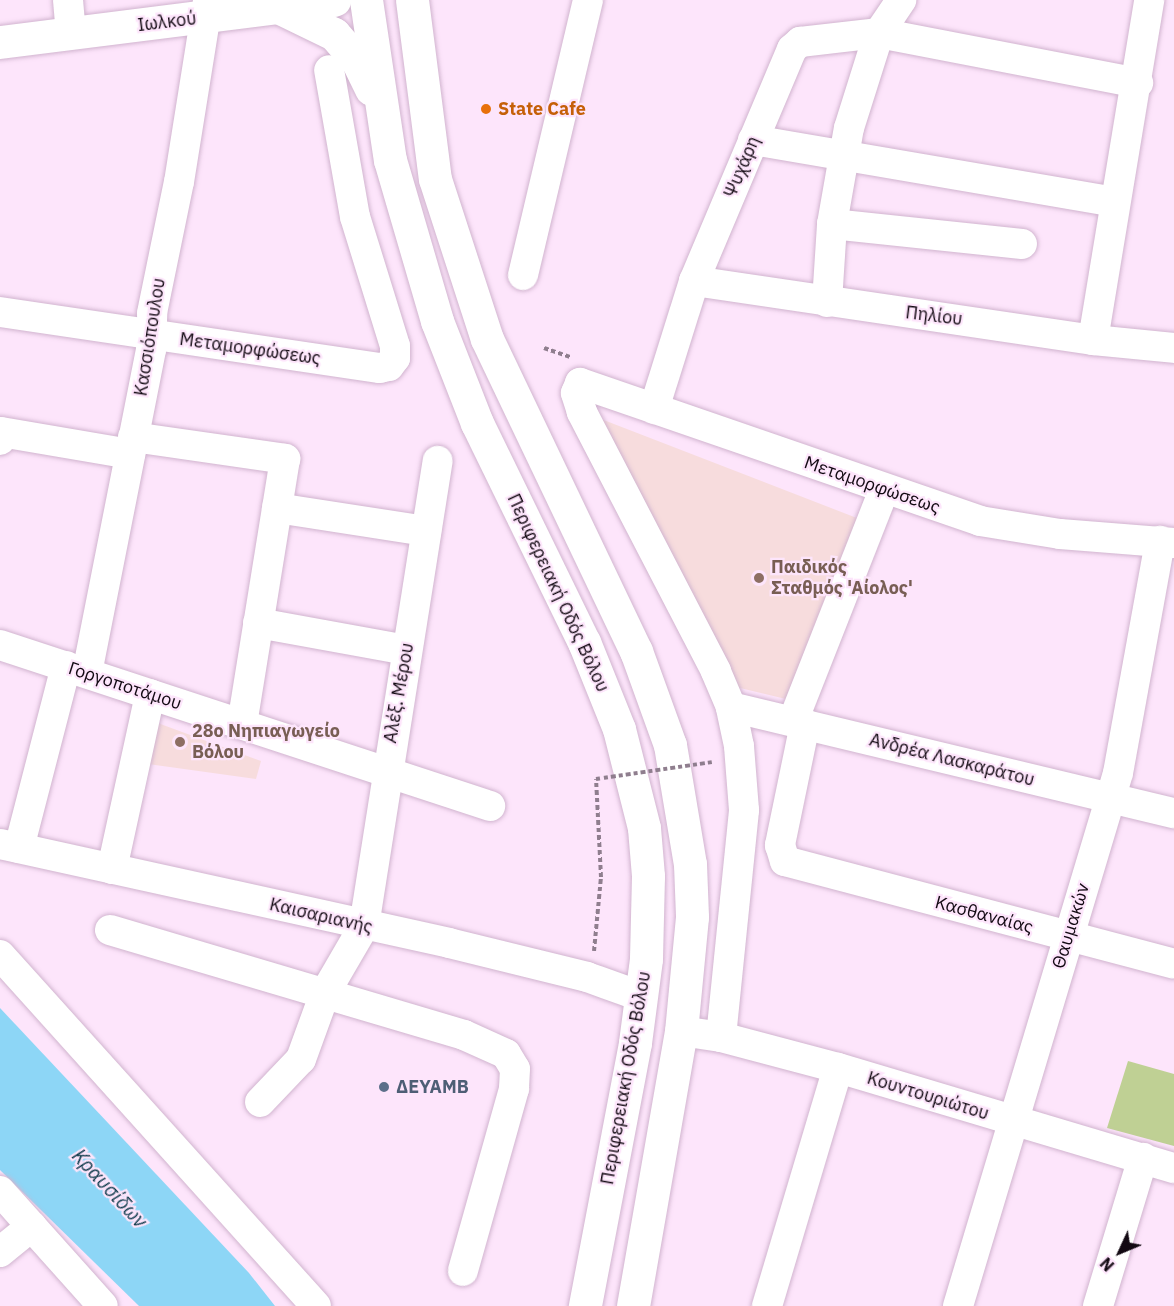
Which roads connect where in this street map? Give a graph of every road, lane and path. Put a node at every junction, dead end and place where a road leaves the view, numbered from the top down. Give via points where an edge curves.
1 (68, 0) edge
2 (333, 0) edge
3 (366, 0) edge
4 (412, 0) edge
5 (588, 0) edge
6 (901, 0) edge
7 (1149, 0) edge
8 (280, 8) junction
9 (207, 9) edge
10 (70, 33) junction
11 (879, 33) junction
12 (0, 42) edge
13 (329, 70) dead end
14 (1137, 83) junction
15 (382, 106) junction
16 (753, 140) junction
17 (842, 154) junction
18 (1114, 202) junction
19 (832, 224) junction
20 (1022, 244) dead end
21 (522, 275) dead end
22 (694, 282) junction
23 (827, 302) junction
24 (0, 312) edge
25 (151, 335) junction
26 (1093, 340) junction
27 (1174, 348) edge
28 (654, 408) junction
29 (0, 440) edge
30 (131, 445) junction
31 (438, 461) dead end
32 (884, 490) junction
33 (277, 508) junction
34 (426, 531) junction
35 (1167, 542) edge
36 (258, 623) junction
37 (0, 645) edge
38 (407, 650) junction
39 (76, 670) junction
40 (150, 694) junction
41 (730, 707) junction
42 (799, 723) junction
43 (242, 724) junction
44 (712, 762) dead end
45 (386, 772) junction
46 (1111, 798) junction
47 (490, 806) dead end
48 (1174, 813) edge
49 (0, 825) edge
50 (10, 846) edge
51 (112, 869) junction
52 (364, 926) junction
53 (110, 930) dead end
54 (1067, 936) junction
55 (0, 955) edge
56 (1174, 964) edge
57 (587, 978) junction
58 (326, 993) junction
59 (640, 996) junction
60 (681, 1031) junction
61 (721, 1037) junction
62 (838, 1068) junction
63 (260, 1102) dead end
64 (1015, 1123) junction
65 (1143, 1158) junction
66 (1174, 1168) edge
67 (0, 1191) edge
68 (32, 1226) junction
69 (0, 1252) edge
70 (463, 1271) dead end
71 (102, 1306) edge
72 (316, 1306) edge
73 (585, 1306) edge
74 (633, 1306) edge
75 (767, 1306) edge
76 (958, 1306) edge
77 (1098, 1306) edge

1 - 10 street
2 - 8 main road, Ιωλκού
3 - 15 main road, Περιφερειακή Οδός Βόλου
4 - 60 main road via 435,179 487,339 636,651 670,745 691,885 692,917
5 - 21 street
6 - 11 street
7 - 14 street
8 - 9 main road, Ιωλκού
8 - 15 main road via 334,34 358,62
9 - 10 main road, Ιωλκού
9 - 25 street, Κασσιόπουλου
10 - 12 main road, Ιωλκού
11 - 14 street
11 - 16 street, Ψυχάρη via 800,42 792,49
11 - 17 street via 857,94
13 - 25 street, Μεταμορφώσεως via 355,217 395,346 393,362 380,368
14 - 18 street
15 - 59 main road, Περιφερειακή Οδός Βόλου via 410,237 441,331 477,423 584,642 619,729 644,828 647,864 648,927
16 - 17 street
16 - 22 street, Ψυχάρη
17 - 18 street
17 - 19 street
18 - 26 street
19 - 20 street
19 - 23 street
22 - 23 street, Πηλίου
22 - 28 street, Ψυχάρη
23 - 26 street, Πηλίου
24 - 25 street, Μεταμορφώσεως
25 - 30 street, Κασσιόπουλου
26 - 27 street, Πηλίου
28 - 32 street, Μεταμορφώσεως
28 - 41 street, Μεταμορφώσεως via 580,383 576,393 627,504 699,636
29 - 30 street via 1,432
30 - 33 street via 285,459
30 - 39 street, Κασσιόπουλου
31 - 34 street, Αλέξ. Μέρου
32 - 35 street, Μεταμορφώσεως via 997,525
32 - 42 street
33 - 34 street
33 - 36 street
34 - 38 street, Αλέξ. Μέρου
35 - 46 street, Θαυμακών
36 - 38 street
36 - 43 street
37 - 39 street, Γοργοποτάμου
38 - 45 street, Αλέξ. Μέρου
39 - 40 street, Γοργοποτάμου
39 - 50 street, Κασσιόπουλου
40 - 43 street, Γοργοποτάμου
40 - 51 street
41 - 42 street, Ανδρέα Λασκαράτου
41 - 61 street via 742,762 744,810
42 - 46 street, Ανδρέα Λασκαράτου
42 - 54 street, Κασθαναίας via 780,844 785,861
43 - 45 street, Γοργοποτάμου
44 - 57 path, bridge via 596,779 600,907
45 - 47 street, Γοργοποτάμου
45 - 52 street, Αλέξ. Μέρου
46 - 48 street, Ανδρέα Λασκαράτου
46 - 54 street, Θαυμακών
49 - 50 street
50 - 51 street, Καισαριανής
51 - 52 street, Καισαριανής
52 - 57 street, Καισαριανής
52 - 58 street
53 - 58 street
54 - 56 street, Κασθαναίας
54 - 64 street, Θαυμακών
55 - 72 street
57 - 59 street, Καισαριανής
58 - 63 street via 301,1059
58 - 70 street via 483,1041 512,1060 514,1089
59 - 73 main road, Περιφερειακή Οδός Βόλου
60 - 61 street, Κουντουριώτου
60 - 74 main road
61 - 62 street, Κουντουριώτου
62 - 64 street, Κουντουριώτου
62 - 75 street
64 - 65 street, Κουντουριώτου
64 - 76 street, Θαυμακών
65 - 66 street, Κουντουριώτου
65 - 77 street
67 - 68 street
68 - 69 street
68 - 71 street

